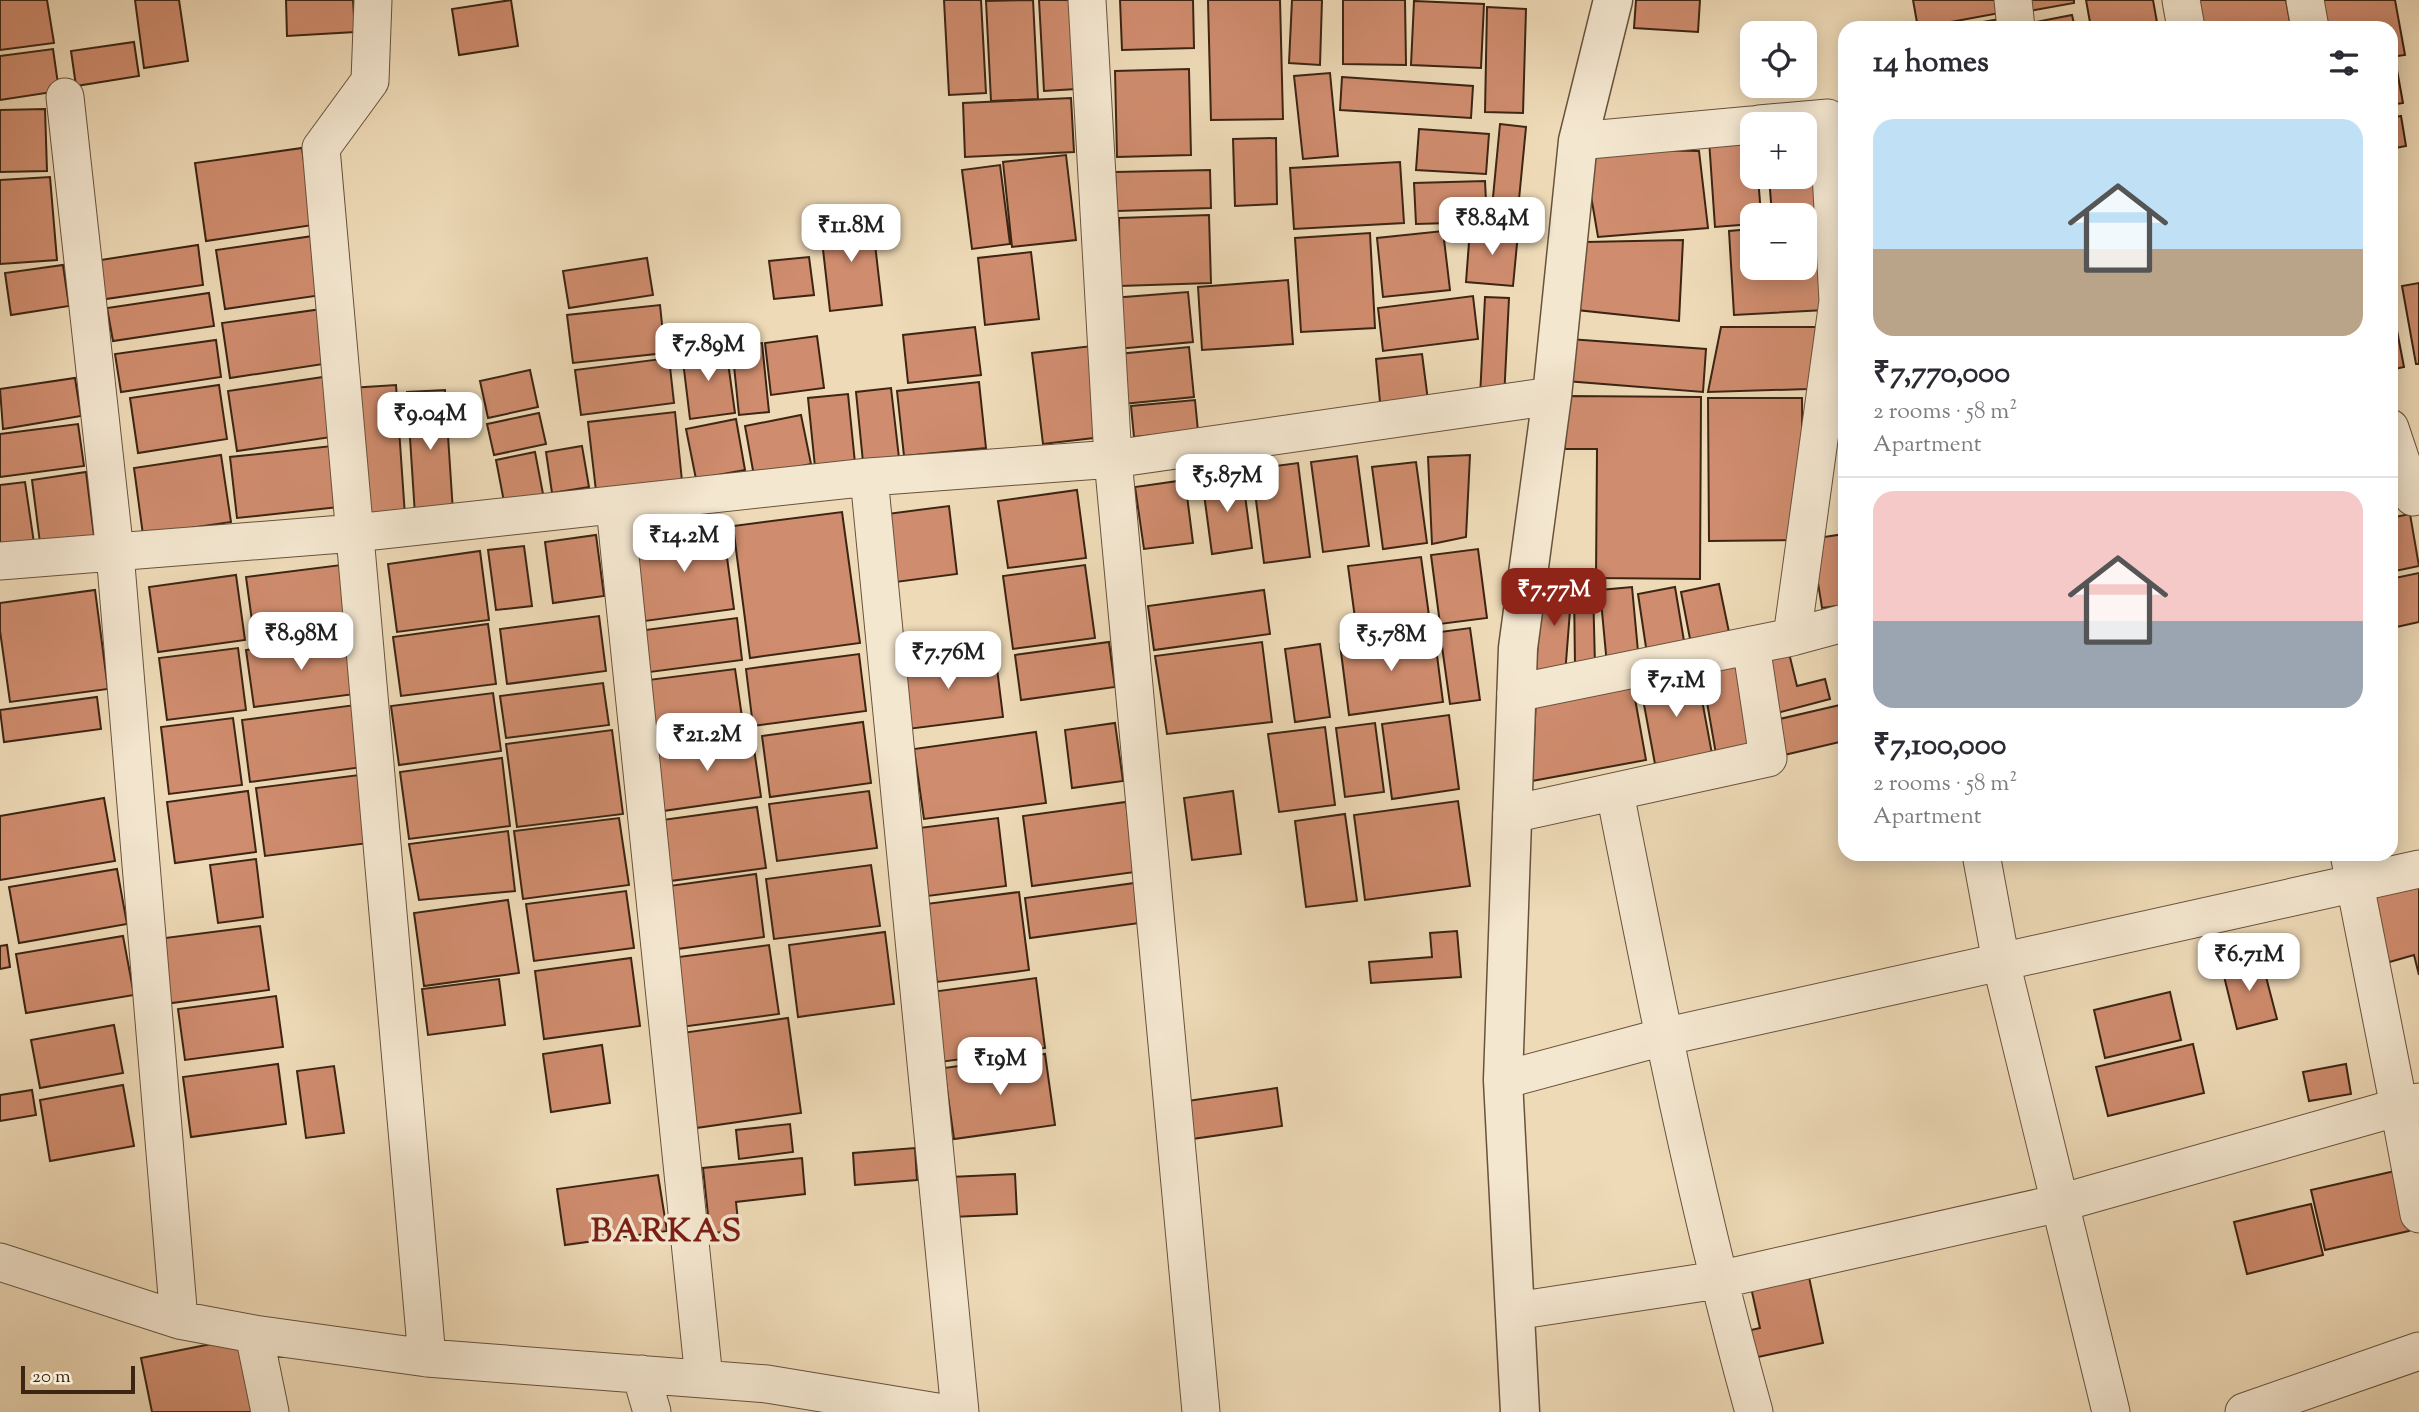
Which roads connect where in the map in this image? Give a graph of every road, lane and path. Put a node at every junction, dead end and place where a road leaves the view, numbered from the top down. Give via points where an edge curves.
1 (373, 0) edge
2 (1087, 0) edge
3 (1613, 0) edge
4 (2012, 0) edge
5 (2181, 0) edge
6 (2305, 0) edge
7 (2015, 21) edge
8 (2185, 21) edge
9 (2310, 21) edge
10 (65, 97) dead end
11 (1836, 117) edge
12 (1817, 119) edge
13 (1740, 126) edge
14 (1578, 142) junction
15 (1838, 191) edge
16 (1838, 322) edge
17 (1552, 396) junction
18 (1113, 459) junction
19 (2398, 461) edge
20 (869, 477) junction
21 (2407, 498) edge
22 (615, 507) junction
23 (355, 533) junction
24 (115, 553) junction
25 (0, 561) edge
26 (1838, 625) edge
27 (1792, 637) junction
28 (1751, 645) junction
29 (1516, 693) junction
30 (1615, 793) junction
31 (1512, 814) junction
32 (1982, 861) edge
33 (2352, 868) edge
34 (2419, 869) edge
35 (2001, 962) junction
36 (1663, 1037) junction
37 (1503, 1080) junction
38 (2409, 1104) edge
39 (2060, 1203) junction
40 (2419, 1214) edge
41 (0, 1262) edge
42 (1718, 1280) junction
43 (1515, 1311) junction
44 (179, 1321) junction
45 (254, 1334) junction
46 (2419, 1352) edge
47 (427, 1359) junction
48 (641, 1374) junction
49 (704, 1379) junction
50 (771, 1398) edge
51 (270, 1412) edge
52 (652, 1412) edge
53 (937, 1412) edge
54 (960, 1412) edge
55 (1201, 1412) edge
56 (1520, 1412) edge
57 (1754, 1412) edge
58 (2111, 1412) edge
59 (2244, 1412) edge

1 - 23 street via 370,81 321,148
2 - 18 street
3 - 14 street
4 - 7 street
5 - 8 street
6 - 9 street
10 - 24 street
11 - 12 street
11 - 15 street
13 - 14 street
14 - 17 street
16 - 27 street
17 - 18 street
17 - 29 street
18 - 20 street
18 - 55 street
19 - 21 street
20 - 22 street
20 - 54 street
22 - 23 street
22 - 49 street
23 - 24 street
23 - 47 street
24 - 25 street
24 - 44 street
26 - 27 street
27 - 28 street
28 - 29 street
28 - 30 street via 1768,758
29 - 31 street
30 - 31 street
30 - 36 street
31 - 37 street
32 - 35 street
33 - 34 street
33 - 35 street
33 - 38 street
35 - 36 street
35 - 39 street
36 - 37 street
36 - 42 street
37 - 43 street
38 - 39 street
38 - 40 street
39 - 42 street
39 - 58 street
41 - 44 street
42 - 43 street
42 - 57 street
43 - 56 street
44 - 45 street
45 - 47 street
45 - 51 street
46 - 59 street
47 - 48 street
48 - 49 street
48 - 52 street
49 - 50 street
50 - 53 street

